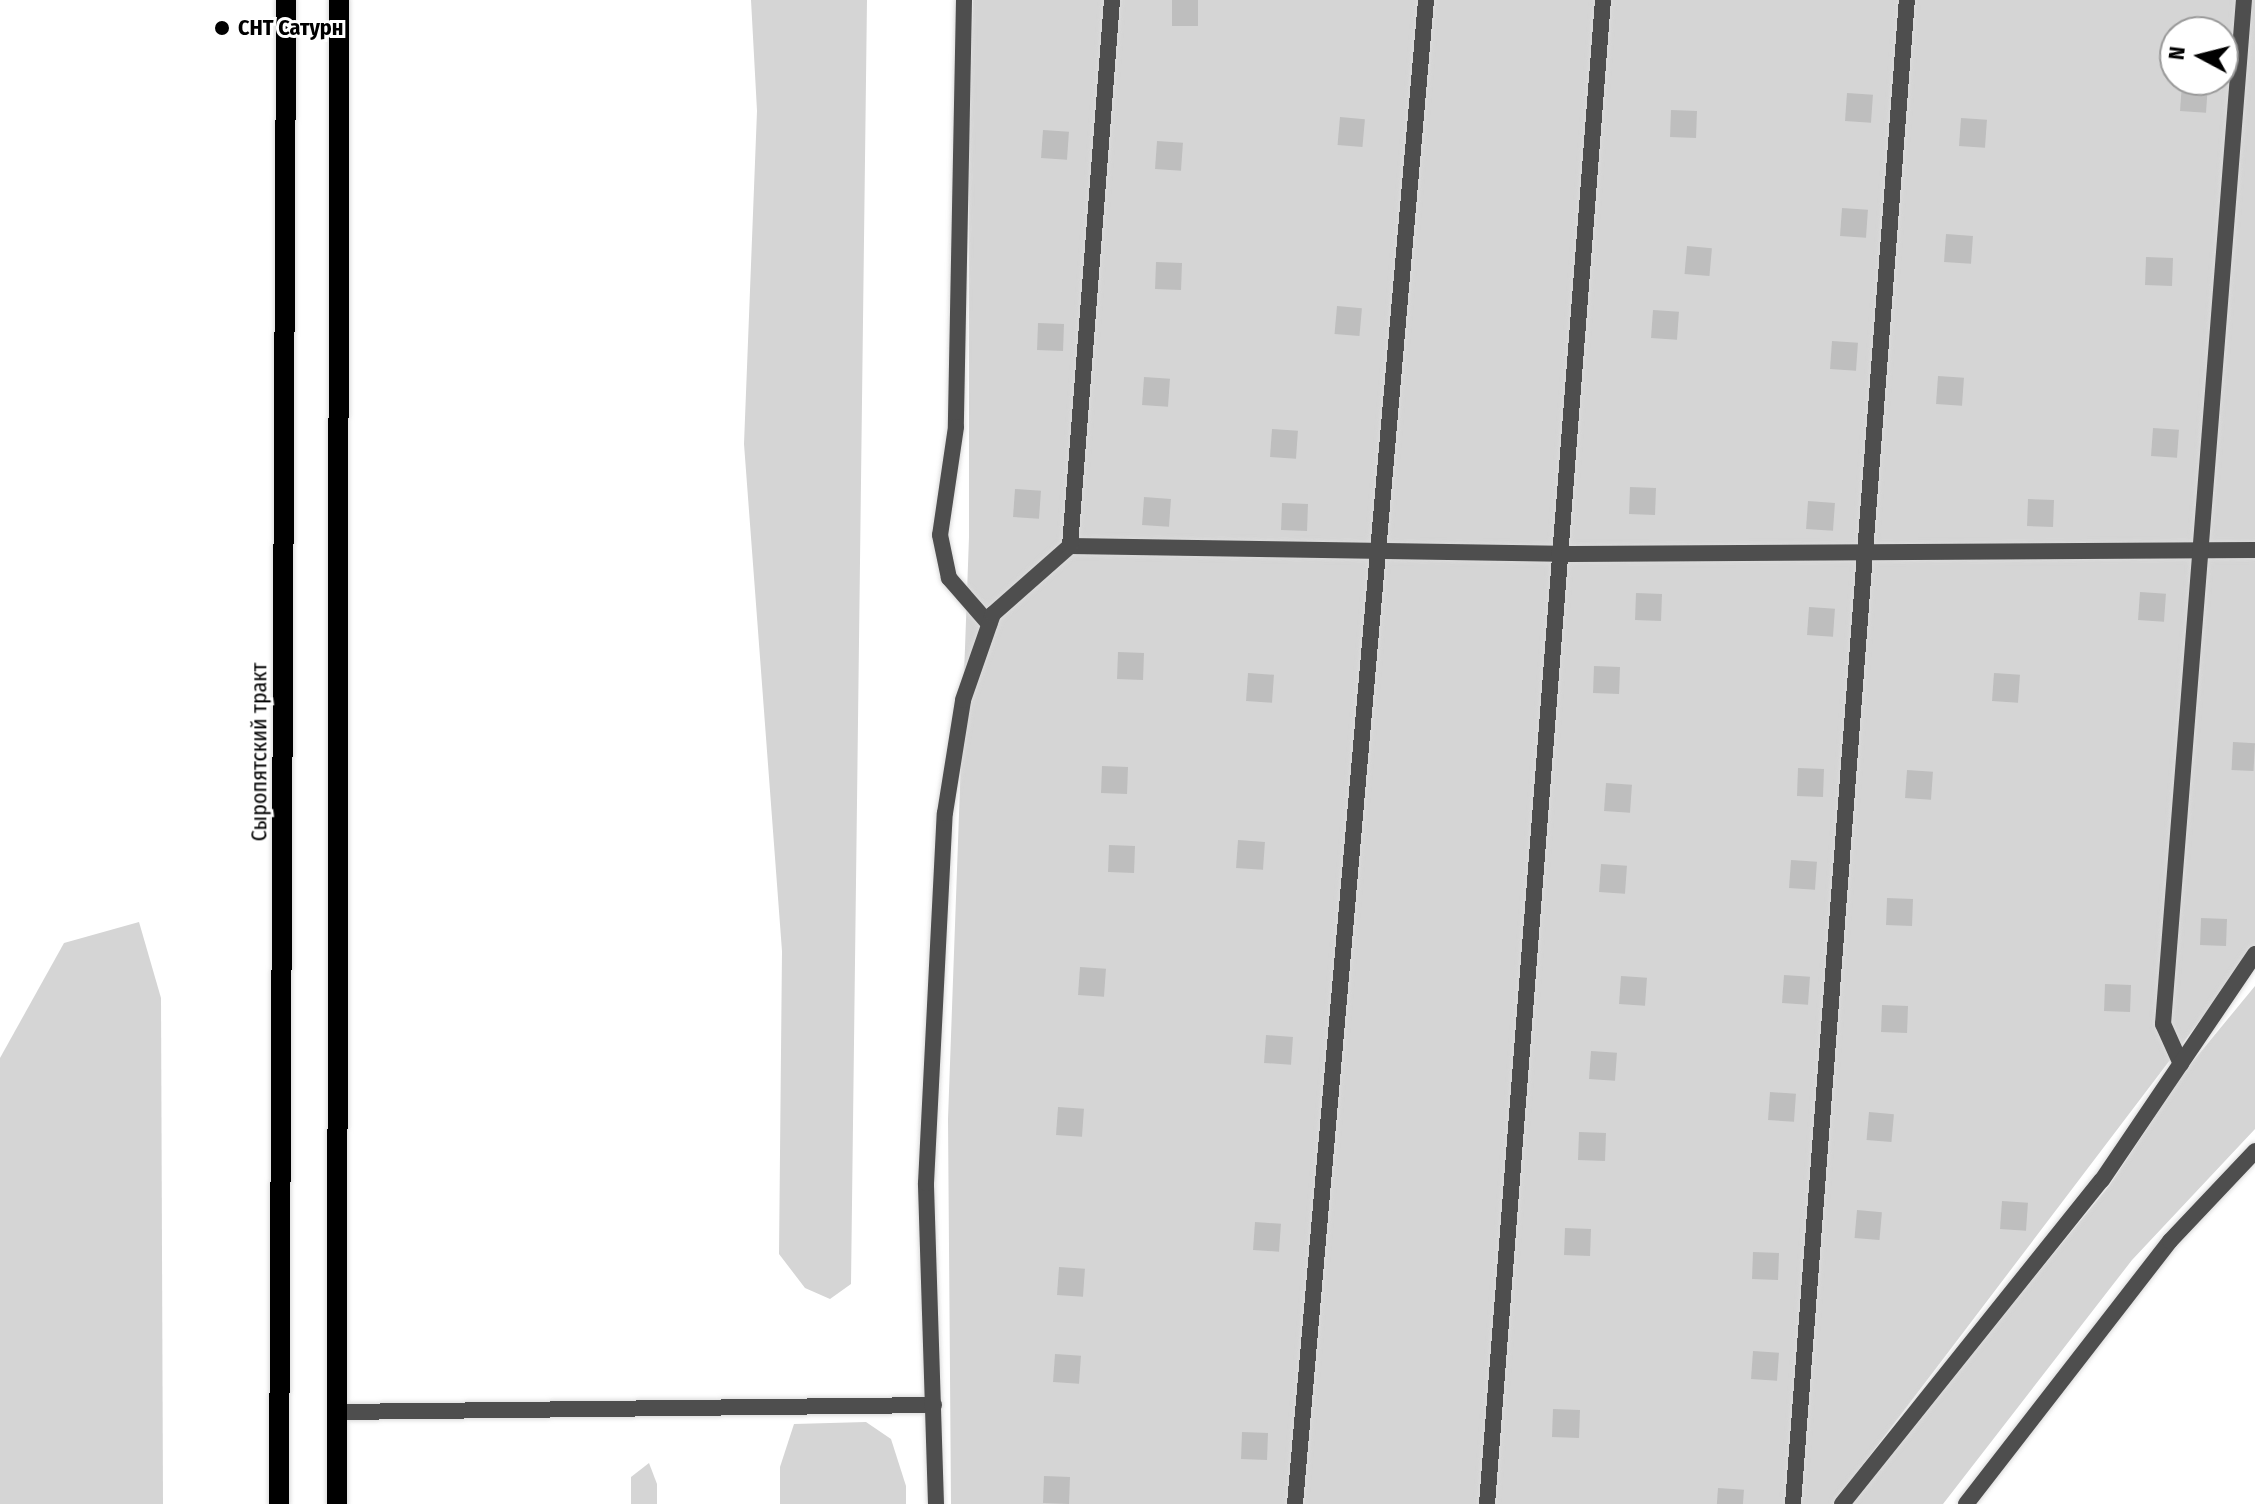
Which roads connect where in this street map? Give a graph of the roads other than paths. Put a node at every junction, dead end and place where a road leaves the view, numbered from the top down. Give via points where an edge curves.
1 (286, 0) edge
2 (339, 0) edge
3 (964, 0) edge
4 (1112, 0) edge
5 (1426, 0) edge
6 (1603, 0) edge
7 (1907, 0) edge
8 (2244, 0) edge
9 (1070, 546) junction
10 (1380, 550) junction
11 (2255, 550) edge
12 (1865, 551) junction
13 (2198, 551) junction
14 (1559, 554) junction
15 (989, 624) junction
16 (2255, 954) edge
17 (2181, 1064) junction
18 (2255, 1151) edge
19 (934, 1405) junction
20 (337, 1412) junction
21 (279, 1504) edge
22 (337, 1504) edge
23 (936, 1504) edge
24 (1295, 1504) edge
25 (1487, 1504) edge
26 (1793, 1504) edge
27 (1842, 1504) edge
28 (1966, 1504) edge

1 - 21 main road, Сыропятский тракт
2 - 20 main road
3 - 15 street via 956,427 940,535 949,578
4 - 9 street
5 - 10 street
6 - 14 street
7 - 12 street
8 - 13 street
9 - 10 street
9 - 15 street via 993,614
10 - 14 street
10 - 24 street
11 - 13 street
12 - 13 street
12 - 14 street
12 - 26 street
13 - 17 street via 2163,1024
14 - 25 street
15 - 19 street via 963,700 945,813 926,1183
16 - 17 street
17 - 27 street via 2102,1180
18 - 28 street via 2170,1241
19 - 20 street
19 - 23 street
20 - 22 main road

